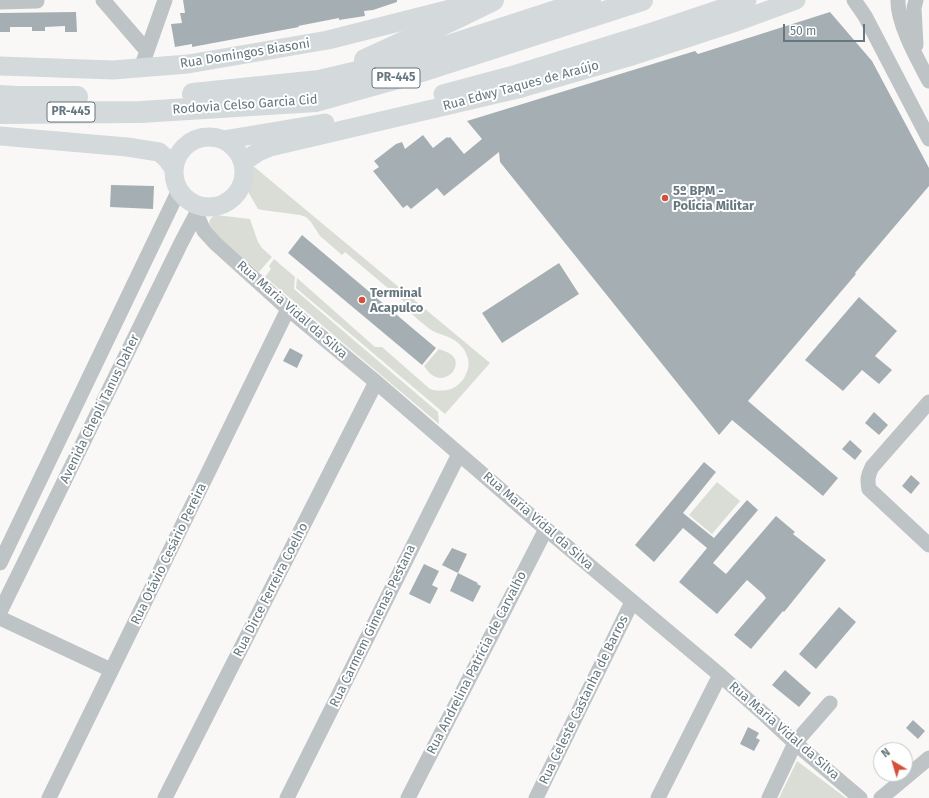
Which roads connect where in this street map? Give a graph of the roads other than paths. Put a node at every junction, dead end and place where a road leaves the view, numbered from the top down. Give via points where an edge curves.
1 (37, 0) edge
2 (103, 0) edge
3 (165, 0) edge
4 (486, 0) edge
5 (493, 0) edge
6 (590, 0) edge
7 (642, 0) edge
8 (747, 0) edge
9 (796, 0) edge
10 (854, 0) edge
11 (898, 0) edge
12 (916, 0) edge
13 (0, 2) edge
14 (442, 5) edge
15 (916, 56) junction
16 (144, 60) junction
17 (0, 66) edge
18 (319, 81) junction
19 (929, 81) edge
20 (0, 96) edge
21 (0, 113) edge
22 (0, 136) edge
23 (929, 139) edge
24 (223, 140) junction
25 (243, 162) junction
26 (174, 169) junction
27 (179, 190) junction
28 (198, 210) junction
29 (182, 241) junction
30 (215, 244) junction
31 (288, 309) junction
32 (376, 382) junction
33 (929, 402) edge
34 (459, 454) junction
35 (546, 529) junction
36 (929, 545) edge
37 (0, 563) edge
38 (632, 602) junction
39 (0, 612) edge
40 (0, 618) edge
41 (112, 670) junction
42 (720, 675) junction
43 (830, 703) dead end
44 (795, 743) junction
45 (929, 758) edge
46 (49, 798) edge
47 (165, 798) edge
48 (287, 798) edge
49 (408, 798) edge
50 (536, 798) edge
51 (658, 798) edge
52 (768, 798) edge
53 (860, 798) edge
54 (881, 798) edge

1 - 13 street
2 - 16 street
3 - 16 street
4 - 14 main road, Rua Domingos Biasoni
5 - 18 highway
6 - 18 highway, Rodovia Celso Garcia Cid / PR-445 via 396,62
7 - 21 highway, Rodovia Celso Garcia Cid / PR-445 via 409,75 316,101 141,112
8 - 24 main road, Rua Edwy Taques de Araújo via 652,32 445,94 325,123
9 - 25 main road, Rua Edwy Taques de Araújo via 622,59 522,88 270,148
10 - 23 street
11 - 15 street via 901,21
12 - 15 street
14 - 16 main road, Rua Domingos Biasoni via 328,40 188,64
15 - 19 street
16 - 17 main road, Rua Domingos Biasoni via 113,70
18 - 20 highway, Rodovia Celso Garcia Cid / PR-445 via 141,98
22 - 26 main road via 159,152
24 - 25 main road via 239,152
24 - 26 main road via 212,137 192,142 183,149
25 - 28 main road via 243,184 237,194 229,202
26 - 27 main road
27 - 28 main road
27 - 37 street, Avenida Chepli Tanus Daher
28 - 29 street, Avenida Chepli Tanus Daher
28 - 30 street, Rua Maria Vidal da Silva via 204,231
29 - 30 street via 199,240
29 - 39 street, Avenida Chepli Tanus Daher
30 - 31 street, Rua Maria Vidal da Silva
31 - 32 street, Rua Maria Vidal da Silva
31 - 41 street, Rua Otávio Cesário Pereira
32 - 34 street, Rua Maria Vidal da Silva
32 - 47 street, Rua Dirce Ferreira Coelho
33 - 36 street via 872,467 867,481 869,489
34 - 35 street, Rua Maria Vidal da Silva
34 - 48 street, Rua Carmem Gimenas Pestana
35 - 38 street, Rua Maria Vidal da Silva
35 - 49 street, Rua Andrelina Patrícia de Carvalho
38 - 42 street, Rua Maria Vidal da Silva
38 - 50 street, Rua Celeste Castanha de Barros
40 - 41 street
41 - 46 street, Rua Otávio Cesário Pereira
42 - 44 street, Rua Maria Vidal da Silva
42 - 51 street
43 - 44 street
44 - 52 street
44 - 53 street, Rua Maria Vidal da Silva
45 - 54 street

